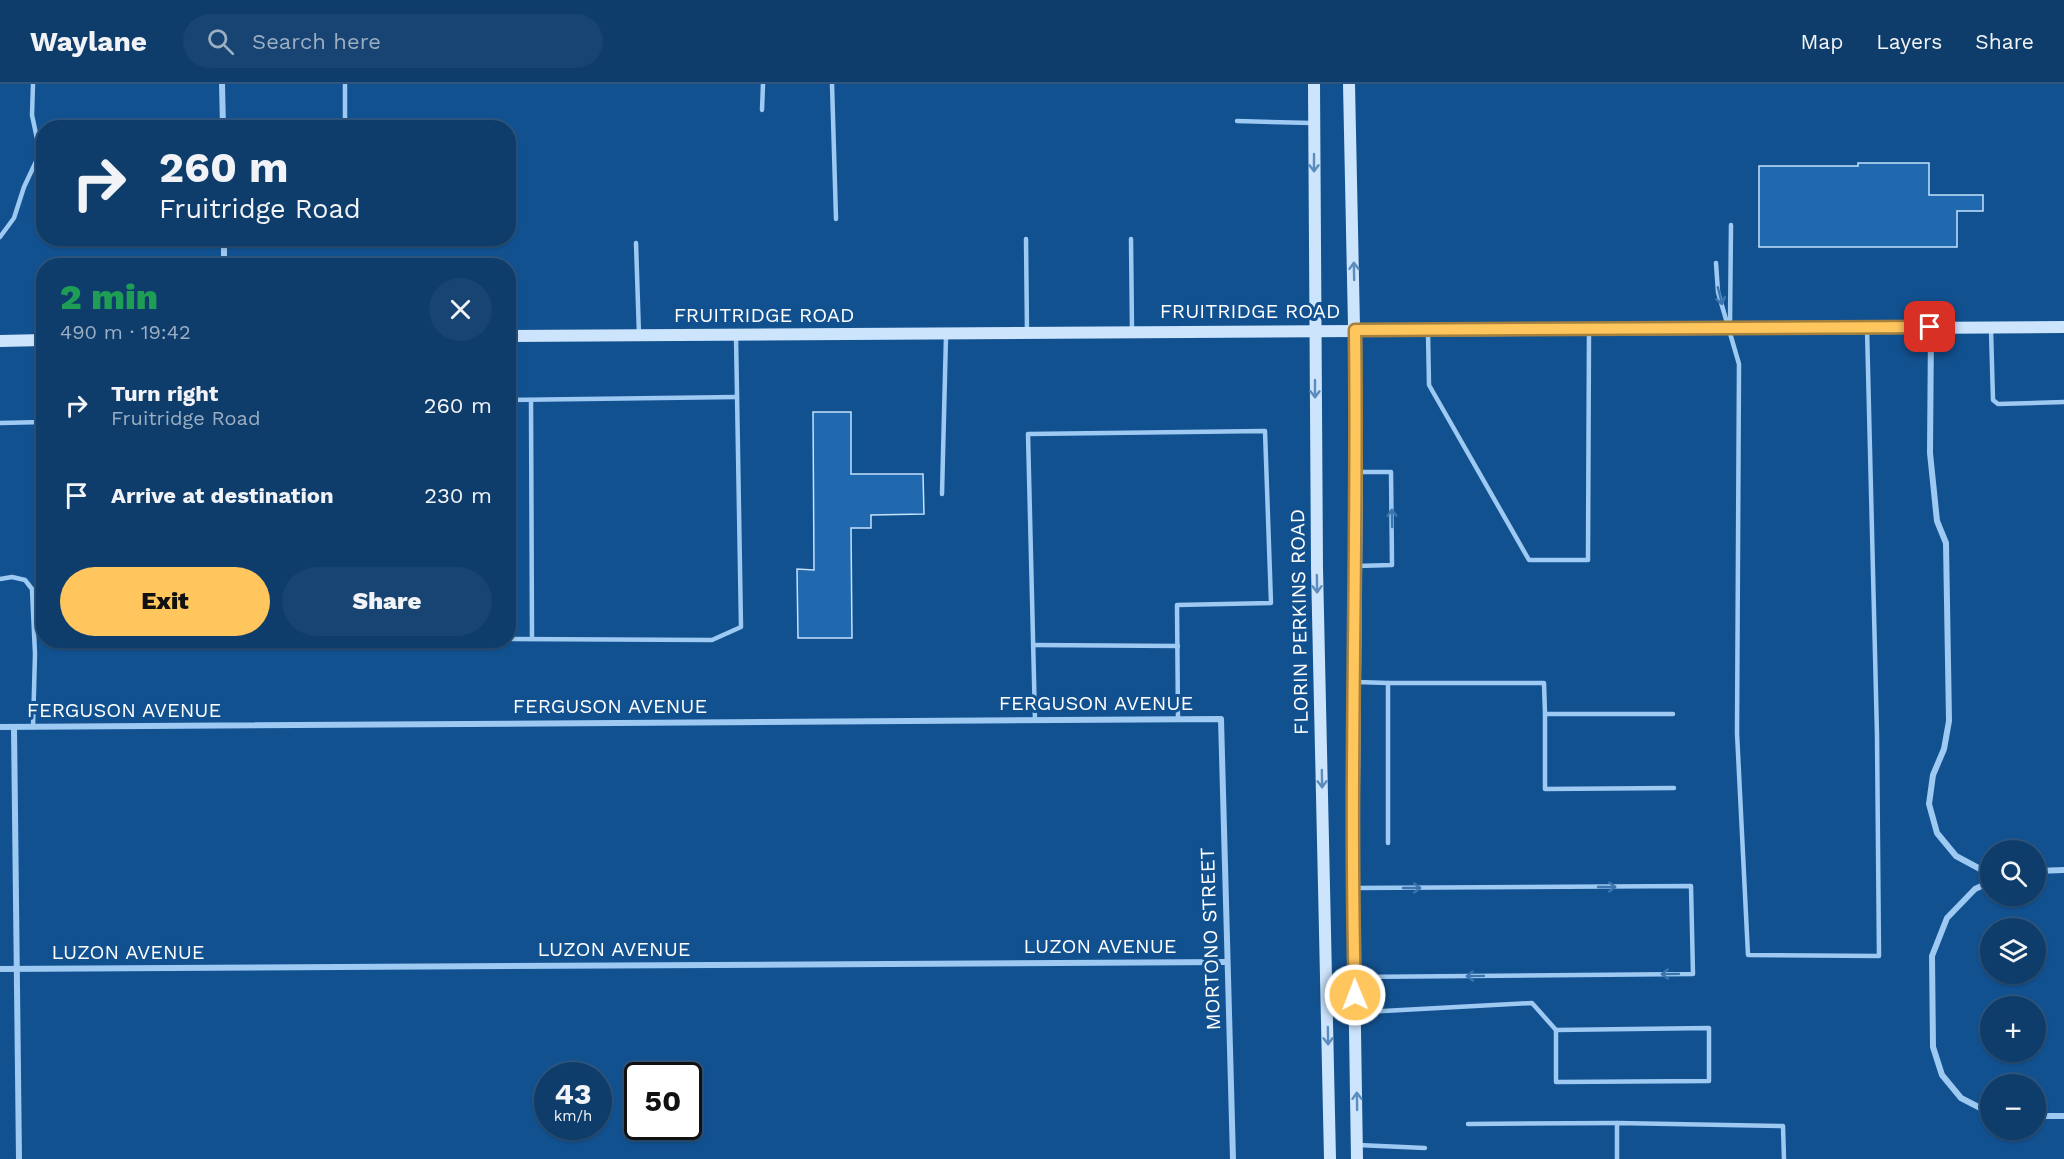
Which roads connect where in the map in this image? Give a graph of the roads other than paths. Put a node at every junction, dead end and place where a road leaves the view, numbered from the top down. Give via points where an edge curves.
1 (33, 84) edge
2 (222, 84) edge
3 (345, 84) edge
4 (762, 84) edge
5 (832, 84) edge
6 (1314, 84) edge
7 (1349, 84) edge
8 (762, 110) dead end
9 (223, 120) edge
10 (345, 120) edge
11 (1237, 122) dead end
12 (1314, 123) junction
13 (36, 130) edge
14 (36, 164) edge
15 (836, 219) dead end
16 (1731, 225) dead end
17 (0, 237) edge
18 (1026, 239) dead end
19 (1131, 239) dead end
20 (636, 243) dead end
21 (1716, 263) dead end
22 (1930, 327) junction
23 (1991, 327) junction
24 (2064, 327) edge
25 (1730, 328) junction
26 (1867, 328) junction
27 (1589, 329) junction
28 (1315, 330) junction
29 (1355, 330) junction
30 (1428, 330) junction
31 (1132, 331) junction
32 (1027, 332) junction
33 (946, 333) junction
34 (736, 334) junction
35 (639, 335) junction
36 (516, 336) edge
37 (36, 340) edge
38 (0, 341) edge
39 (737, 397) junction
40 (516, 400) edge
41 (531, 400) junction
42 (2064, 402) edge
43 (36, 422) edge
44 (0, 423) edge
45 (1357, 472) junction
46 (942, 494) dead end
47 (1356, 566) junction
48 (0, 579) edge
49 (516, 639) edge
50 (532, 639) junction
51 (1033, 645) junction
52 (1178, 646) junction
53 (1355, 682) junction
54 (1388, 683) junction
55 (1545, 714) junction
56 (1673, 714) dead end
57 (1178, 719) junction
58 (1221, 719) joint
59 (1035, 720) junction
60 (0, 727) edge
61 (14, 727) junction
62 (33, 727) junction
63 (1674, 788) dead end
64 (1388, 843) dead end
65 (1980, 869) edge
66 (2064, 870) edge
67 (2046, 871) edge
68 (1980, 887) edge
69 (1353, 888) junction
70 (1227, 962) junction
71 (0, 969) edge
72 (18, 969) junction
73 (1354, 977) junction
74 (1355, 1013) junction
75 (1328, 1014) junction
76 (1556, 1030) junction
77 (1980, 1108) edge
78 (2046, 1116) edge
79 (2064, 1116) edge
80 (1617, 1123) junction
81 (1468, 1124) dead end
82 (1357, 1145) junction
83 (1425, 1148) dead end
84 (19, 1159) edge
85 (1233, 1159) edge
86 (1330, 1159) edge
87 (1357, 1159) edge
88 (1617, 1159) edge
89 (1784, 1159) edge

1 - 13 lane via 32,115
2 - 9 street
3 - 10 lane
4 - 8 lane
5 - 15 lane
6 - 12 main road, FLORIN PERKINS ROAD
29 -> 7 main road
11 - 12 lane
12 -> 28 main road, FLORIN PERKINS ROAD
14 - 17 lane via 14,218
16 - 25 lane
18 - 32 lane
19 - 31 lane
20 - 35 lane
21 -> 25 lane via 1718,292
22 - 23 main road, FRUITRIDGE ROAD
22 - 26 main road, FRUITRIDGE ROAD
22 - 65 street via 1930,453 1937,520 1947,543 1949,721 1929,804 1937,833 1956,856
23 - 24 main road, FRUITRIDGE ROAD
23 - 42 lane via 1993,399 1998,404
25 - 26 main road, FRUITRIDGE ROAD
25 - 26 lane via 1739,364 1737,733 1748,955 1880,956
25 - 27 main road, FRUITRIDGE ROAD
27 - 30 main road, FRUITRIDGE ROAD
27 - 30 lane via 1588,560 1529,560 1429,385
28 - 29 main road, FRUITRIDGE ROAD
28 - 31 main road, FRUITRIDGE ROAD
28 -> 75 main road, FLORIN PERKINS ROAD
29 - 30 main road, FRUITRIDGE ROAD
29 - 45 main road
31 - 32 main road, FRUITRIDGE ROAD
32 - 33 main road, FRUITRIDGE ROAD
33 - 34 main road, FRUITRIDGE ROAD
33 - 46 lane
34 - 35 main road, FRUITRIDGE ROAD
34 - 39 lane
35 - 36 main road, FRUITRIDGE ROAD
37 - 38 main road
39 - 41 lane
39 - 50 lane via 741,627 712,640
40 - 41 lane
41 - 50 lane
43 - 44 lane
45 - 47 main road
47 -> 45 lane via 1392,565 1391,472
47 - 53 main road
48 - 62 lane via 26,580 32,589
49 - 50 lane
51 - 52 lane
51 - 52 lane via 1028,434 1265,431 1271,603 1177,605
51 - 59 lane
52 - 57 lane
53 - 54 lane
53 - 69 main road
54 - 55 lane via 1544,683
54 - 64 lane
55 - 56 lane
55 - 63 lane via 1545,789
57 - 58 street, FERGUSON AVENUE
57 - 59 street, FERGUSON AVENUE
58 - 70 street, MORTONO STREET
59 - 62 street, FERGUSON AVENUE
60 - 61 street, FERGUSON AVENUE
61 - 62 street, FERGUSON AVENUE
61 - 72 street
66 - 67 street
68 - 77 street via 1947,918 1932,956 1933,1047 1942,1075 1961,1098
69 - 73 main road
69 -> 73 lane via 1691,886 1693,974
70 - 72 street, LUZON AVENUE
70 - 85 street, MORTONO STREET
71 - 72 street, LUZON AVENUE
72 - 84 street
73 - 74 main road
74 - 75 lane
74 - 76 lane via 1532,1003
82 -> 74 main road
75 -> 86 main road, FLORIN PERKINS ROAD
76 - 76 lane via 1556,1082 1709,1081 1709,1028
78 - 79 street
80 - 81 lane
80 - 88 lane
80 - 89 lane via 1783,1125
82 - 83 lane
82 - 87 main road

